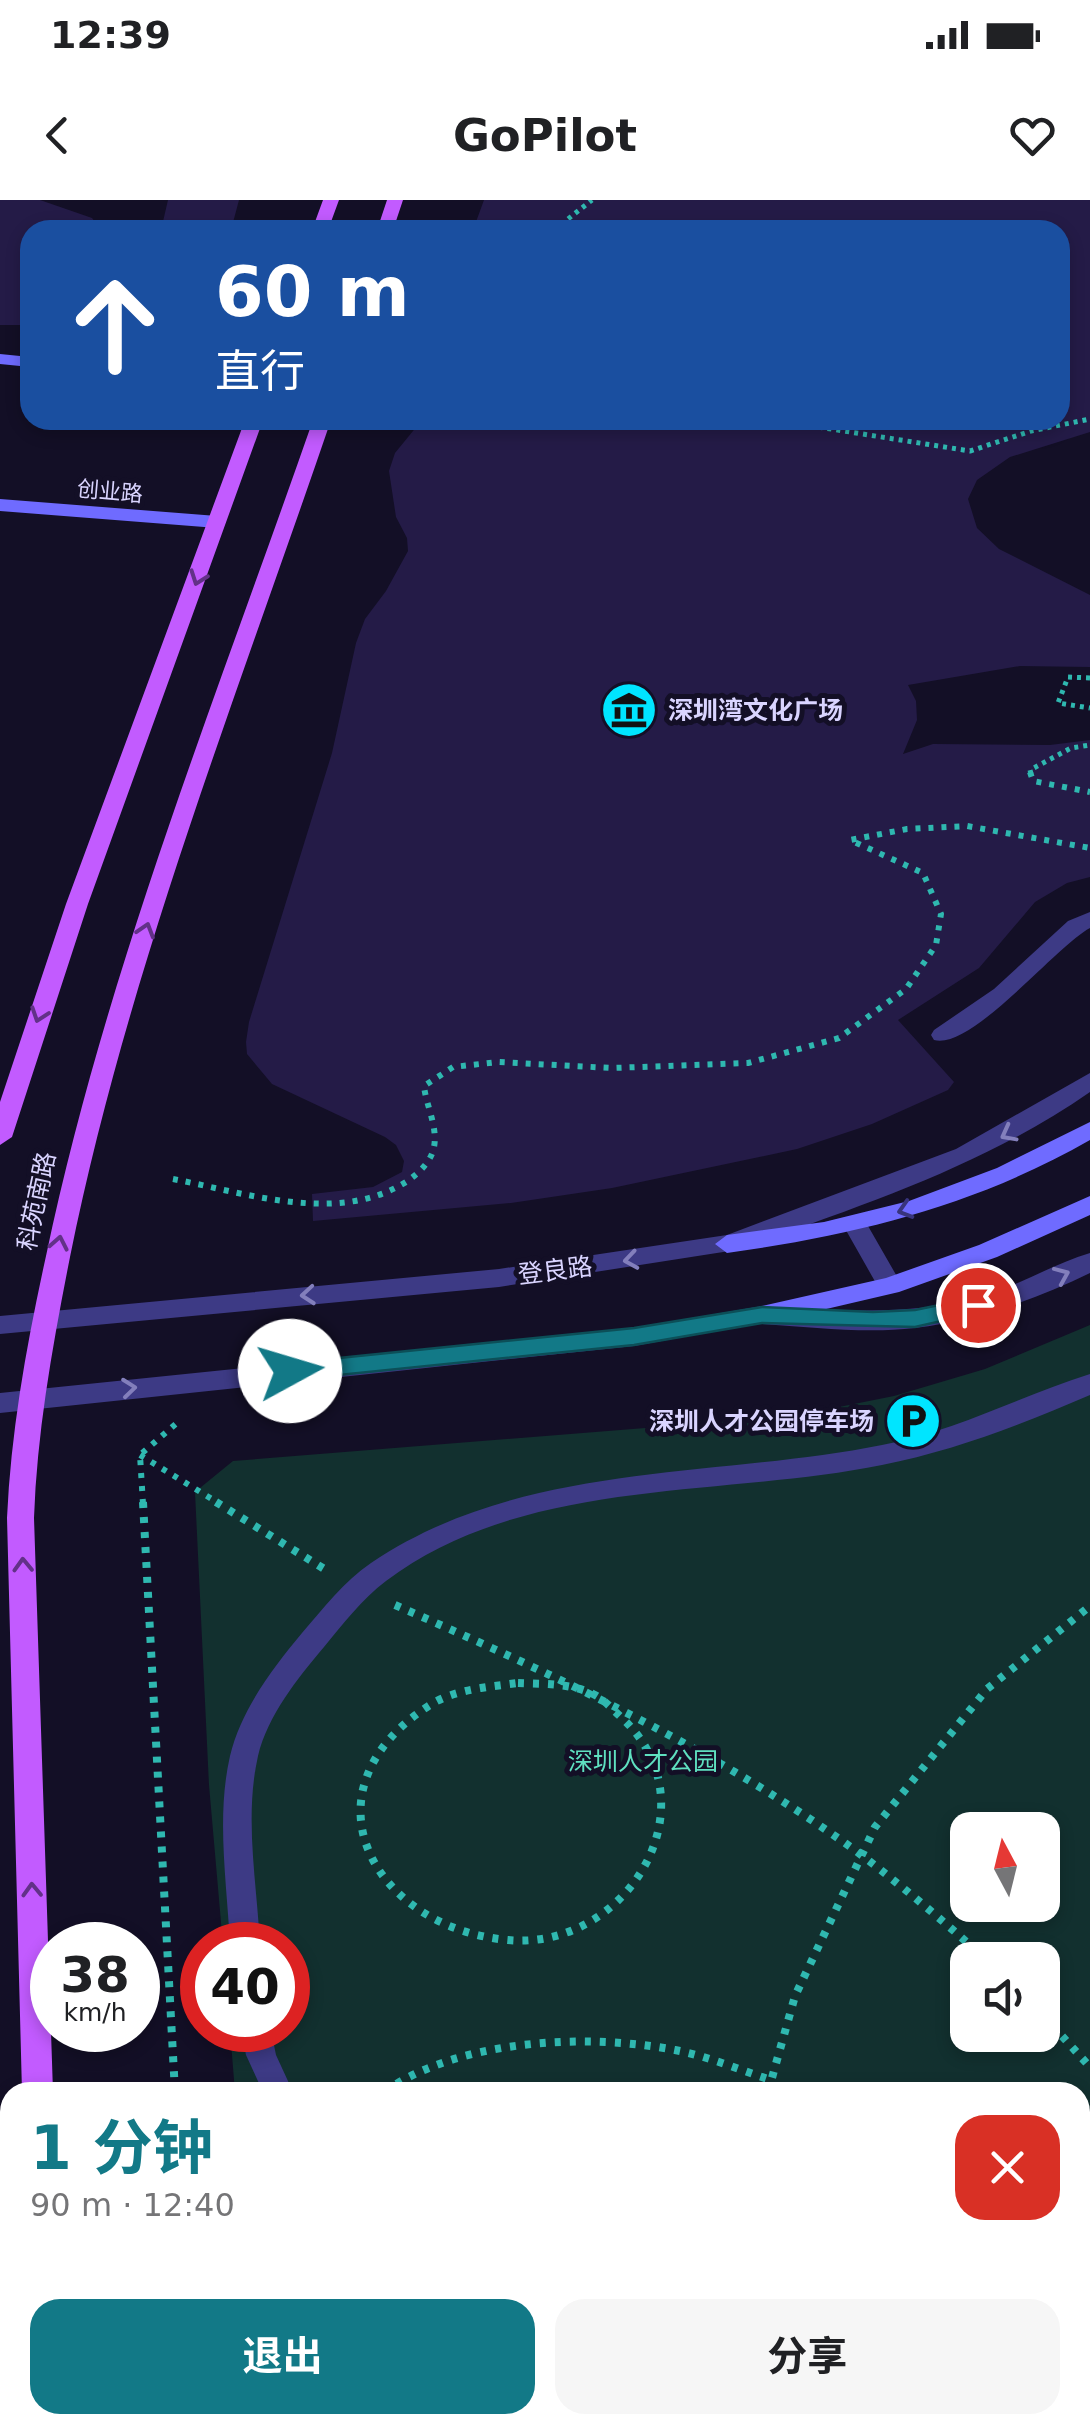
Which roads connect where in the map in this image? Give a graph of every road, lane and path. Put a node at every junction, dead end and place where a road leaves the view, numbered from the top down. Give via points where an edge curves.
1 (592, 200) edge
2 (567, 220) edge
3 (250, 430) edge
4 (319, 430) edge
5 (837, 430) edge
6 (1031, 430) edge
7 (0, 505) edge
8 (217, 522) junction
9 (1090, 678) edge
10 (1090, 708) edge
11 (1090, 745) edge
12 (1090, 792) edge
13 (1090, 848) edge
14 (1090, 919) edge
15 (942, 1034) dead end
16 (1090, 1081) edge
17 (1090, 1130) edge
18 (0, 1137) edge
19 (173, 1178) dead end
20 (1090, 1205) edge
21 (855, 1225) junction
22 (727, 1244) junction
23 (1090, 1262) edge
24 (890, 1286) junction
25 (762, 1315) junction
26 (46, 1320) junction
27 (0, 1325) edge
28 (1090, 1384) edge
29 (32, 1399) junction
30 (0, 1403) edge
31 (182, 1419) dead end
32 (140, 1455) junction
33 (359, 1590) junction
34 (1090, 1606) edge
35 (597, 1696) junction
36 (861, 1854) junction
37 (244, 1922) edge
38 (966, 1942) edge
39 (1060, 2034) edge
40 (260, 2052) edge
41 (1090, 2067) edge
42 (771, 2080) joint
43 (38, 2082) edge
44 (174, 2082) edge
45 (273, 2082) edge
46 (402, 2082) edge

1 - 2 path
3 - 8 main road, 科苑南路
26 -> 4 main road, 科苑南路 via 98,1082
5 - 6 path via 970,451
7 - 8 main road, 创业路
8 -> 18 main road, 科苑南路
9 - 10 path via 1068,677 1058,704
11 - 12 path via 1030,770 1033,781
13 - 19 path via 1003,830 900,828 850,840 923,873 941,914 936,944 906,989 839,1038 748,1063 453,1066 424,1086 434,1144 428,1164 406,1184 372,1196 312,1204
14 - 15 street via 1002,994
16 -> 22 street via 1010,1134 952,1161
17 -> 21 main road, 登良路 via 961,1193
20 - 24 main road
21 - 22 main road, 登良路
21 - 24 street
22 -> 26 street, 登良路 via 498,1278
25 -> 23 street via 873,1320 954,1312
24 - 25 main road
29 -> 25 street via 634,1336
26 - 27 street, 登良路
26 - 29 main road, 科苑南路
28 - 33 street via 886,1454 511,1507 436,1538
29 - 30 street
43 -> 29 main road, 科苑南路 via 21,1504
31 - 32 path
32 - 33 path
32 - 44 path
33 - 35 path
33 - 37 street via 298,1659 245,1753 238,1792
34 - 36 path via 987,1689 875,1827
35 - 35 path via 628,1724 662,1792 661,1836 649,1864 609,1912 564,1933 514,1942 464,1936 418,1916 384,1885 362,1847 358,1805 369,1765 394,1730 432,1704 476,1688 518,1682
35 - 36 path via 691,1744
36 - 38 path
36 - 42 path via 795,1996
39 - 41 path
40 - 45 street
42 - 46 path via 676,2050 570,2039 475,2053

